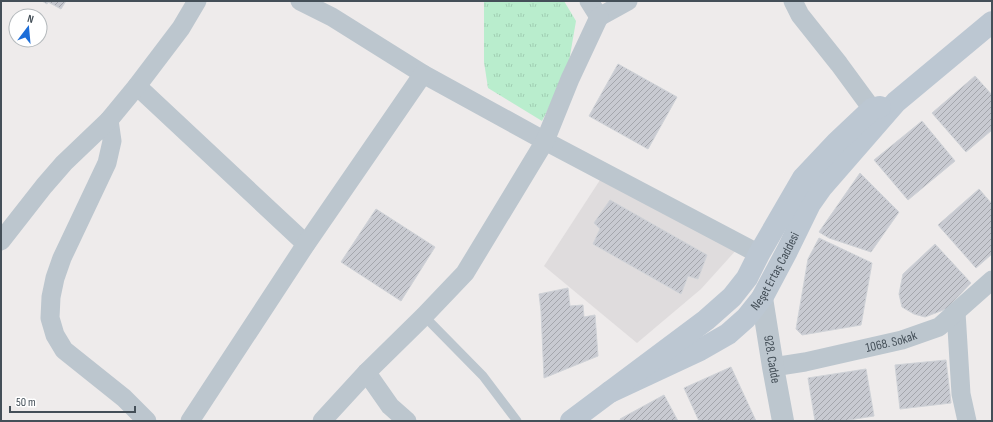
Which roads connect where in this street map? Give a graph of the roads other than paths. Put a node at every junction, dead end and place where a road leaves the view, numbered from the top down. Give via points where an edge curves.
1 (197, 1) edge
2 (300, 1) edge
3 (589, 1) edge
4 (628, 1) edge
5 (793, 1) edge
6 (599, 17) junction
7 (992, 22) edge
8 (423, 74) junction
9 (137, 86) junction
10 (896, 102) junction
11 (872, 109) junction
12 (109, 120) junction
13 (545, 141) junction
14 (1, 241) edge
15 (306, 244) junction
16 (756, 260) junction
17 (992, 280) edge
18 (762, 298) junction
19 (956, 312) junction
20 (424, 316) junction
21 (773, 367) junction
22 (367, 372) junction
23 (610, 392) junction
24 (582, 418) edge
25 (147, 421) edge
26 (190, 421) edge
27 (322, 421) edge
28 (407, 421) edge
29 (517, 421) edge
30 (783, 421) edge
31 (967, 421) edge

1 - 9 street via 181,28
2 - 8 street via 332,17
3 - 6 street
4 - 6 street
5 - 11 street via 800,15
6 - 13 street
7 - 10 main road, Neşet Ertaş Caddesi
8 - 13 street
8 - 15 street
9 - 12 street
9 - 15 street
10 - 11 main road, Neşet Ertaş Caddesi
10 - 18 main road, Neşet Ertaş Caddesi via 810,204
11 - 16 main road, Neşet Ertaş Caddesi via 803,178
12 - 14 street via 64,163
12 - 25 street via 112,141 107,163 62,258 52,291 50,318 55,335 64,350 124,398
13 - 16 street
13 - 20 street via 465,274
15 - 26 street
16 - 18 main road
16 - 23 main road, Neşet Ertaş Caddesi via 747,278 727,302
17 - 19 street, 1068. Sokak
18 - 21 street, 928. Cadde
18 - 23 main road, Neşet Ertaş Caddesi via 746,318 728,334 700,350
19 - 21 street, 1068. Sokak via 939,326 902,340
19 - 31 street via 961,394
20 - 22 street
20 - 29 lane via 483,376
21 - 30 street, 928. Cadde
22 - 27 street
22 - 28 street via 390,406
23 - 24 main road, Neşet Ertaş Caddesi

